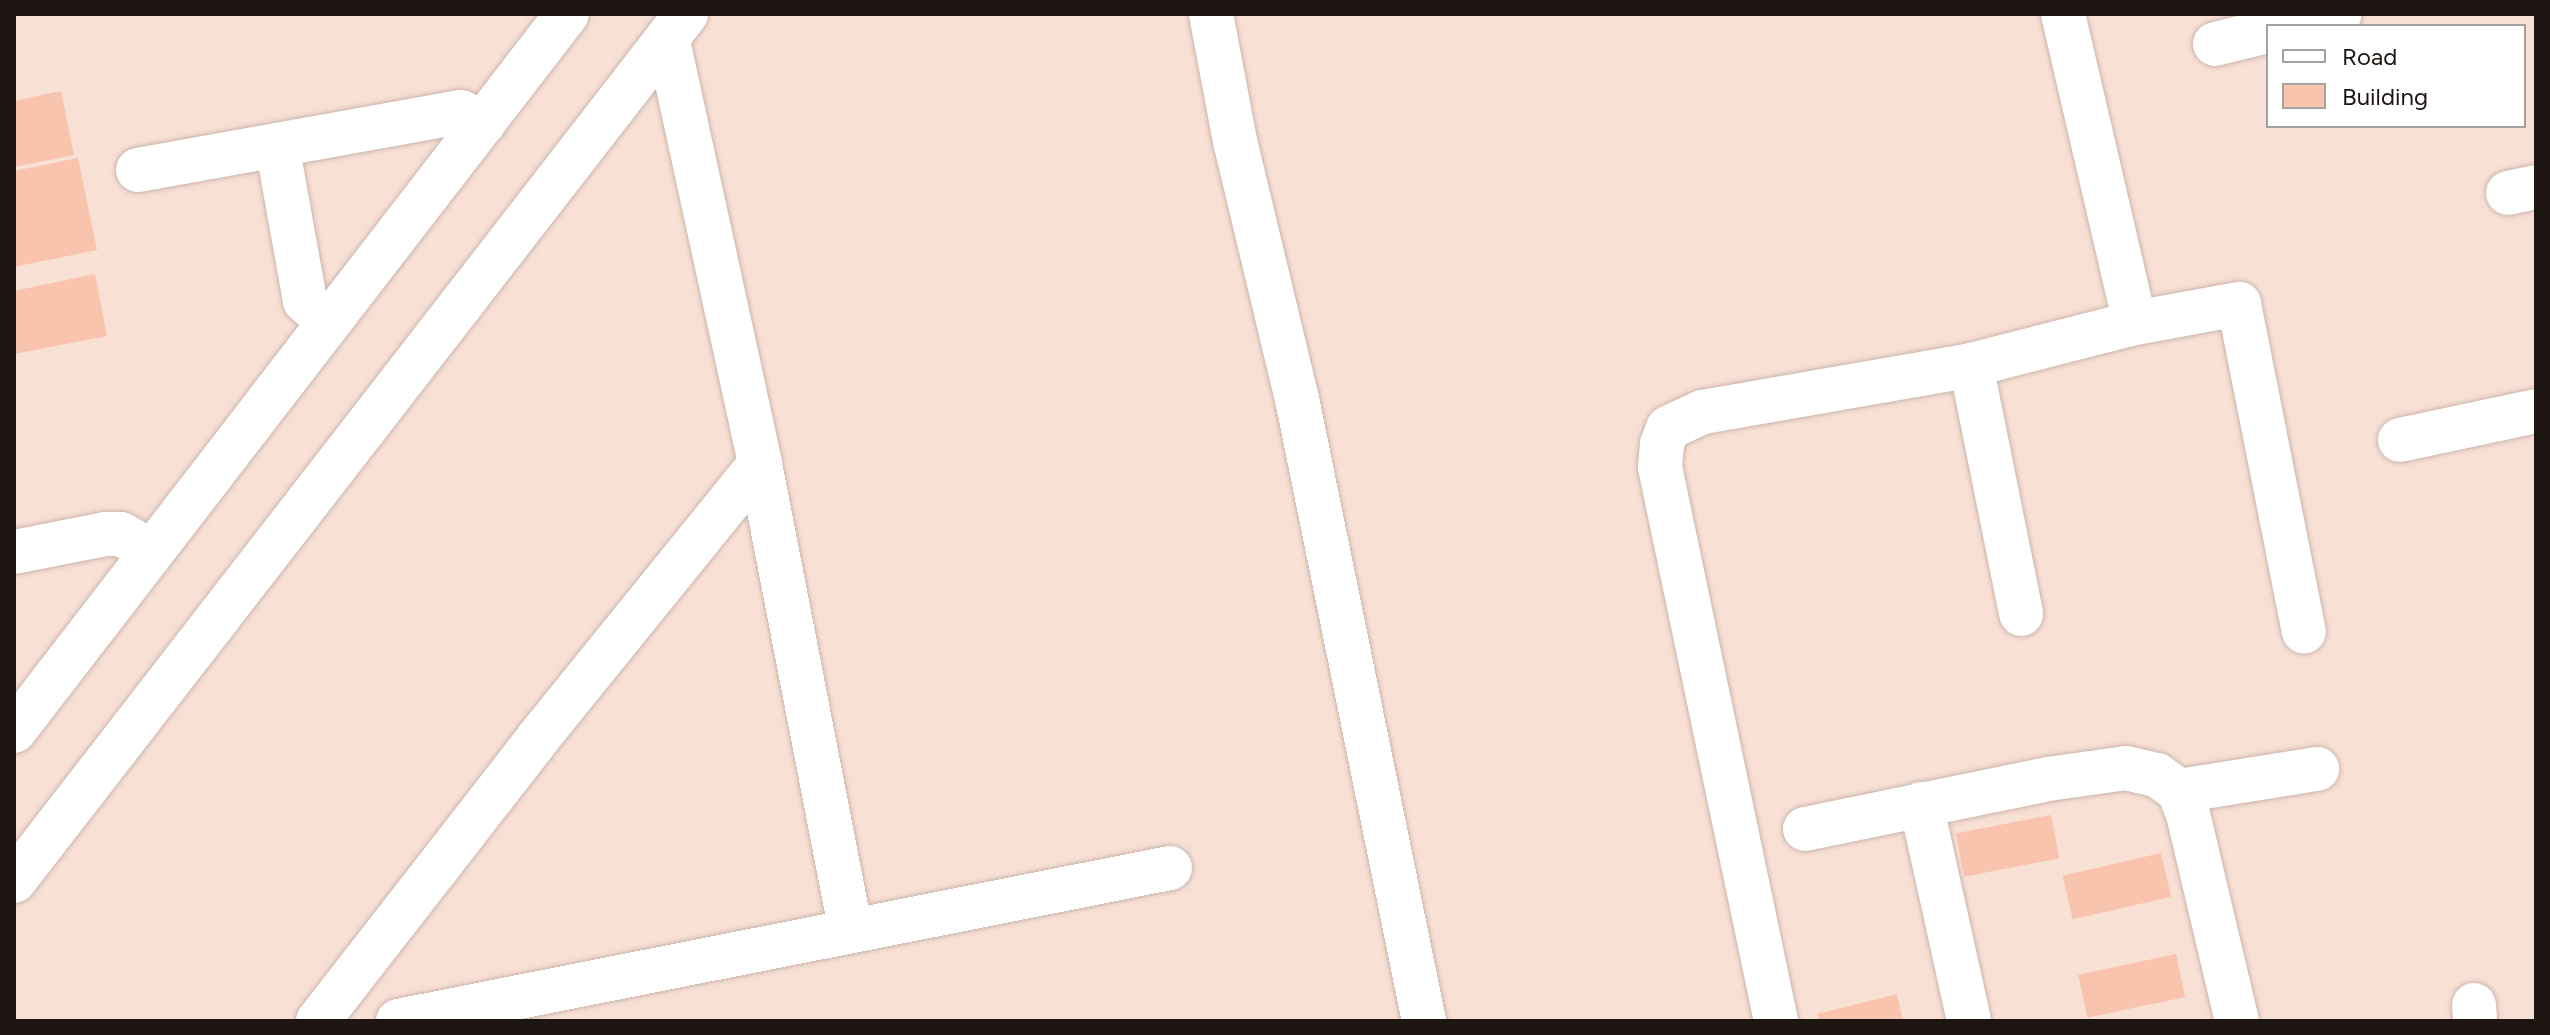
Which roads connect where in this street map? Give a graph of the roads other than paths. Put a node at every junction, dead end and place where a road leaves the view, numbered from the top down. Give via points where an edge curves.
1 (567, 14) edge
2 (1211, 14) edge
3 (2063, 14) edge
4 (2340, 14) edge
5 (2299, 24) edge
6 (677, 28) edge
7 (2266, 31) edge
8 (2215, 44) dead end
9 (483, 124) junction
10 (277, 145) junction
11 (138, 170) dead end
12 (328, 322) junction
13 (2135, 323) junction
14 (1971, 365) junction
15 (2536, 411) edge
16 (2400, 440) dead end
17 (760, 464) junction
18 (151, 551) junction
19 (14, 552) edge
20 (2021, 614) dead end
21 (2304, 632) dead end
22 (14, 731) edge
23 (2317, 769) dead end
24 (2179, 791) junction
25 (1921, 804) junction
26 (1805, 829) dead end
27 (1170, 868) dead end
28 (14, 881) edge
29 (850, 929) junction
30 (318, 1021) edge
31 (398, 1021) edge
32 (1424, 1021) edge
33 (1776, 1021) edge
34 (1969, 1021) edge
35 (2237, 1021) edge

1 - 9 street
2 - 32 street via 1235,141 1297,399
3 - 13 street
4 - 5 street
6 - 17 street
6 - 28 street
7 - 8 street
9 - 10 street via 461,112
9 - 12 street
10 - 11 street
10 - 12 street via 305,301
12 - 18 street
13 - 14 street
13 - 21 street via 2239,304
14 - 20 street
14 - 33 street via 1703,412 1668,428 1662,444 1660,467
15 - 16 street
17 - 29 street
17 - 30 street
18 - 19 street via 121,534 106,534
18 - 22 street
23 - 24 street
24 - 25 street via 2157,775 2126,768
24 - 35 street
25 - 26 street
25 - 34 street
27 - 29 street
29 - 31 street

